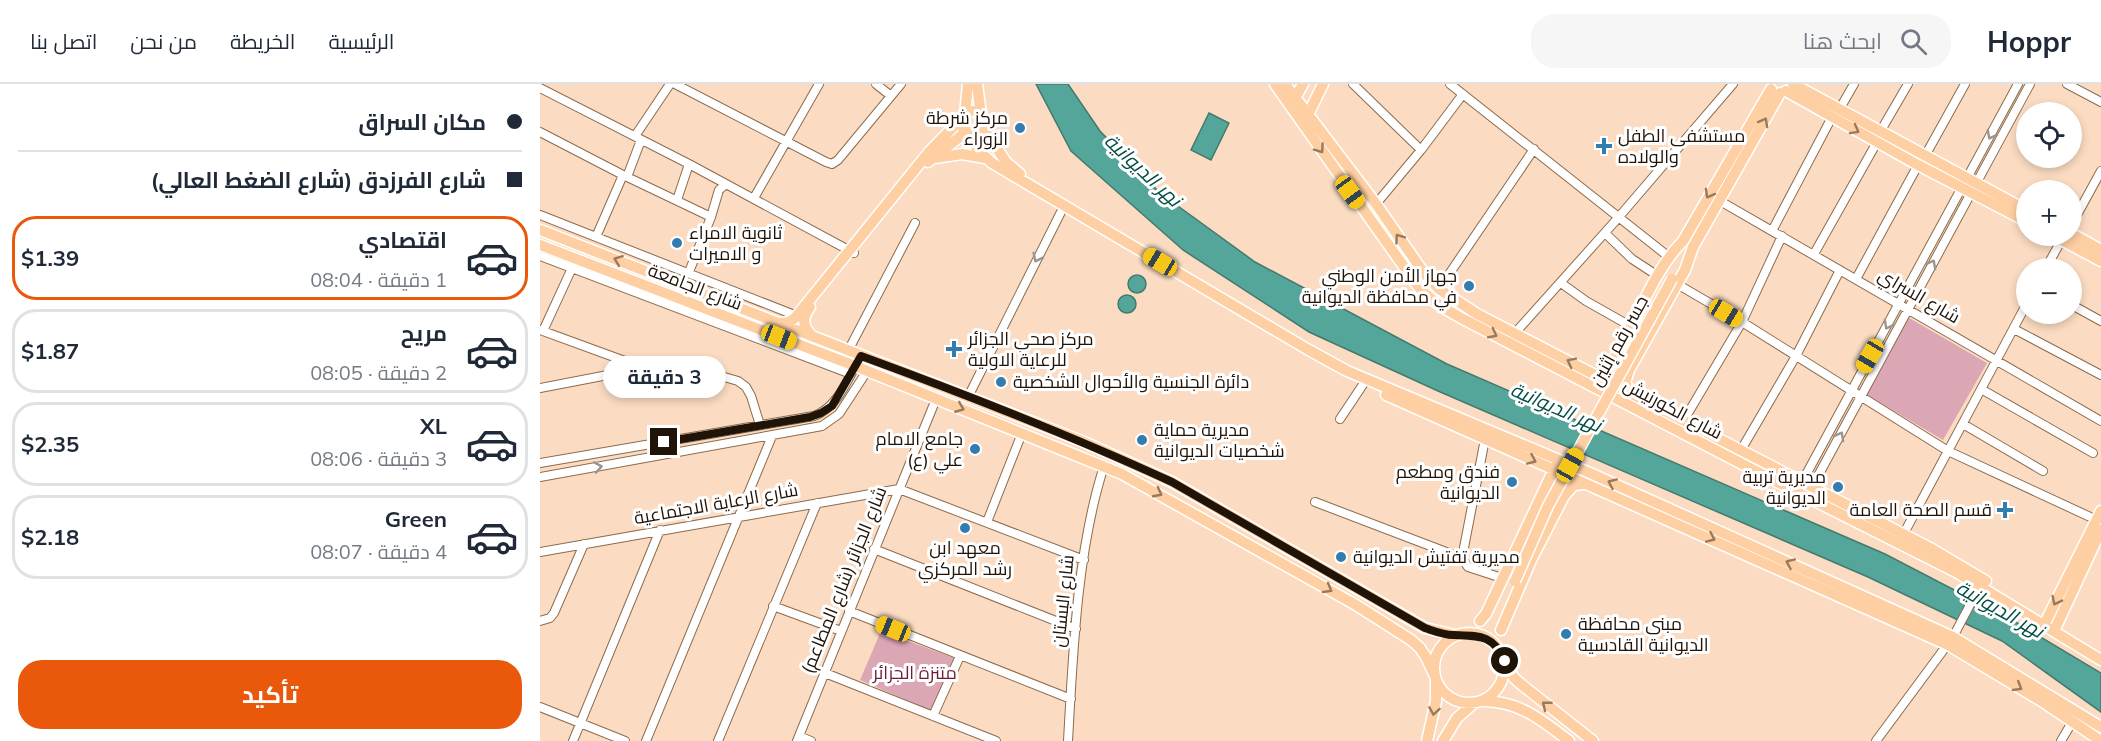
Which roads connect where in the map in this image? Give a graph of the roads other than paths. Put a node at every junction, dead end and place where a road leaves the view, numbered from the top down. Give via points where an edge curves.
1 (669, 84) edge
2 (675, 84) edge
3 (876, 84) edge
4 (901, 84) edge
5 (1275, 84) edge
6 (1285, 84) edge
7 (1303, 84) edge
8 (1323, 84) edge
9 (1353, 84) edge
10 (1450, 84) edge
11 (1733, 84) edge
12 (1854, 84) edge
13 (1908, 84) edge
14 (1965, 84) edge
15 (2018, 84) edge
16 (2030, 84) edge
17 (2067, 84) edge
18 (817, 85) edge
19 (969, 85) edge
20 (543, 87) edge
21 (1778, 87) edge
22 (1463, 94) junction
23 (891, 96) junction
24 (2101, 102) edge
25 (1293, 103) junction
26 (1835, 114) junction
27 (964, 115) junction
28 (1305, 120) junction
29 (981, 121) junction
30 (540, 132) edge
31 (968, 132) junction
32 (1878, 137) junction
33 (638, 138) junction
34 (786, 141) junction
35 (1534, 149) junction
36 (1421, 150) junction
37 (986, 158) junction
38 (929, 160) junction
39 (1922, 161) junction
40 (689, 164) junction
41 (2101, 171) edge
42 (625, 176) junction
43 (1360, 183) junction
44 (726, 184) junction
45 (1969, 185) junction
46 (1040, 192) junction
47 (1350, 192) junction
48 (754, 198) junction
49 (677, 200) junction
50 (1720, 201) junction
51 (1376, 204) junction
52 (1064, 206) junction
53 (2016, 206) edge
54 (2082, 206) edge
55 (540, 215) edge
56 (2016, 215) edge
57 (711, 217) junction
58 (1618, 218) junction
59 (915, 223) dead end
60 (540, 230) edge
61 (1772, 231) junction
62 (1605, 233) junction
63 (1782, 236) junction
64 (596, 237) junction
65 (2082, 243) edge
66 (1688, 244) junction
67 (540, 245) edge
68 (2078, 246) edge
69 (2101, 250) edge
70 (852, 252) junction
71 (1814, 254) junction
72 (540, 256) edge
73 (1670, 257) junction
74 (2101, 261) edge
75 (572, 268) junction
76 (1840, 270) junction
77 (689, 273) junction
78 (1857, 279) junction
79 (1430, 280) junction
80 (1668, 280) junction
81 (1561, 283) junction
82 (1419, 287) junction
83 (1439, 289) junction
84 (1464, 306) junction
85 (1904, 306) junction
86 (2082, 311) edge
87 (1456, 315) junction
88 (797, 316) junction
89 (771, 321) junction
90 (2101, 321) edge
91 (1742, 322) junction
92 (2016, 324) edge
93 (1632, 327) junction
94 (2014, 329) junction
95 (541, 331) edge
96 (1515, 333) junction
97 (814, 337) junction
98 (844, 349) junction
99 (861, 356) junction
100 (1796, 356) junction
101 (833, 358) junction
102 (1995, 360) junction
103 (644, 368) junction
104 (853, 370) junction
105 (867, 371) junction
106 (1347, 371) junction
107 (2101, 375) edge
108 (1600, 376) junction
109 (1364, 383) junction
110 (540, 388) edge
111 (1981, 390) junction
112 (1850, 391) junction
113 (1632, 394) junction
114 (968, 397) junction
115 (1861, 397) junction
116 (936, 399) junction
117 (814, 416) junction
118 (1340, 419) dead end
119 (1684, 420) junction
120 (2101, 421) edge
121 (1963, 424) junction
122 (760, 425) junction
123 (750, 427) junction
124 (817, 427) junction
125 (1022, 434) junction
126 (772, 436) junction
127 (753, 439) junction
128 (1485, 439) junction
129 (1084, 442) junction
130 (1742, 450) junction
131 (1948, 451) junction
132 (2093, 453) dead end
133 (1077, 455) junction
134 (540, 463) edge
135 (1556, 464) junction
136 (1104, 466) junction
137 (1146, 469) junction
138 (2043, 471) dead end
139 (1776, 475) junction
140 (540, 477) edge
141 (1589, 478) junction
142 (1138, 482) junction
143 (1807, 484) junction
144 (899, 489) junction
145 (817, 502) junction
146 (1315, 502) dead end
147 (738, 516) junction
148 (2100, 520) edge
149 (987, 522) junction
150 (660, 530) junction
151 (1889, 533) junction
152 (1901, 539) junction
153 (584, 544) junction
154 (874, 549) junction
155 (540, 552) edge
156 (1462, 558) junction
157 (1084, 560) junction
158 (1508, 579) junction
159 (1980, 588) junction
160 (773, 606) junction
161 (849, 611) junction
162 (540, 621) edge
163 (2050, 625) junction
164 (1076, 629) junction
165 (1501, 630) junction
166 (842, 631) junction
167 (1456, 635) junction
168 (1950, 641) junction
169 (1501, 651) junction
170 (2101, 652) edge
171 (960, 656) junction
172 (2101, 660) edge
173 (1506, 664) junction
174 (825, 673) junction
175 (1436, 678) junction
176 (1071, 699) junction
177 (1478, 702) junction
178 (540, 708) edge
179 (933, 716) junction
180 (2076, 717) junction
181 (581, 723) junction
182 (2101, 727) edge
183 (798, 739) edge
184 (1879, 740) edge
185 (573, 741) edge
186 (625, 741) edge
187 (646, 741) edge
188 (718, 741) edge
189 (811, 741) edge
190 (996, 741) edge
191 (1068, 741) edge
192 (1427, 741) edge
193 (1443, 741) edge
194 (1569, 741) edge
195 (1593, 741) edge
196 (2061, 741) edge
197 (2100, 741) edge

1 - 33 street
2 - 34 street
3 - 23 street
4 - 23 street
5 - 25 main road, شارع الكورنيش
6 - 25 main road, شارع الكورنيش
7 - 25 main road
8 - 28 main road
9 - 36 street
10 - 22 street
11 - 58 street
12 - 26 street
13 - 32 street
14 - 39 street
15 -> 45 street
16 - 45 street
17 - 24 street
18 - 34 street
19 - 27 main road
19 - 29 main road
20 - 33 street
21 - 26 main road
50 -> 21 main road
21 -> 66 main road via 1730,158
22 - 35 street
22 - 36 street
23 - 34 street via 832,164
25 - 28 main road, شارع الكورنيش
26 - 32 main road
26 - 61 street
27 - 29 main road via 975,112
27 - 31 main road via 962,126
27 - 70 main road via 929,152
28 - 43 main road, شارع الكورنيش
28 -> 47 main road, شارع الكورنيش
29 - 31 main road via 978,131
29 - 46 main road via 1006,162
30 - 42 street
31 - 37 main road via 974,146
31 - 38 main road
32 - 39 main road
32 - 71 street
33 - 40 street
33 - 42 street
34 - 48 street
35 - 58 street
35 - 83 street
36 - 51 street
37 - 38 main road via 955,154
37 - 46 main road
38 - 70 main road
39 - 45 main road
39 - 78 street
40 - 44 street
40 - 49 street
41 - 54 street
42 - 49 street
42 - 64 street
43 - 47 main road
43 - 51 main road, شارع الكورنيش
44 - 48 street
44 - 57 street via 719,190
45 - 53 main road
45 - 56 main road
45 - 85 street
46 - 52 main road
47 - 82 main road, شارع الكورنيش
48 - 70 street
49 - 57 street
50 - 61 street, شارع السراي
50 - 66 main road
79 -> 51 main road, شارع الكورنيش
52 - 106 main road
52 -> 114 street
55 - 64 street
57 - 77 street
58 - 62 street
58 - 73 street
59 - 98 street
89 -> 60 main road, شارع الجامعة
61 - 63 street, شارع السراي
62 - 80 street via 1632,259
62 - 81 street
63 - 71 street, شارع السراي
63 - 91 street
64 - 77 street
65 - 69 main road
66 - 73 main road
66 - 80 main road
67 - 101 main road, شارع الجامعة
68 - 74 main road
70 - 88 main road
70 - 97 main road via 805,315 805,326
71 - 76 street, شارع السراي
72 - 75 street
73 - 80 main road
75 - 95 street
75 - 104 street
76 - 78 street, شارع السراي
76 - 100 street
77 - 88 street
78 - 85 street, شارع السراي
79 - 82 main road
79 - 83 main road, شارع الكورنيش
80 - 91 street
80 - 93 main road
80 - 113 main road via 1627,374 1625,383
80 - 158 main road, جسر رقم إثنين, bridge via 1568,455
81 - 93 street
81 - 96 street
82 - 87 main road, شارع الكورنيش
83 - 84 main road, شارع الكورنيش
84 - 87 main road
84 - 96 main road, شارع الكورنيش
85 - 102 street, شارع السراي
85 -> 112 street
85 - 115 street
86 - 90 street
87 -> 139 main road, شارع الكورنيش
88 - 89 main road via 787,323
89 - 97 main road, شارع الجامعة
91 - 100 street
91 - 119 street
92 - 94 street
93 - 108 main road
94 - 102 street
94 - 107 street
95 - 103 street
108 -> 96 main road, شارع الكورنيش
97 - 98 main road, شارع الجامعة
98 - 99 main road, شارع الجامعة
98 - 101 main road
99 - 104 street
99 - 114 main road, شارع الجامعة
100 - 112 street
100 - 130 street
101 - 104 main road, شارع الجامعة
102 - 111 street
102 - 120 street, شارع السراي
103 - 110 street
103 - 122 street via 690,370 738,381 751,396
104 - 105 main road, شارع الجامعة
104 - 117 street via 832,406
105 - 116 main road, شارع الجامعة
105 - 124 street via 840,414
106 - 109 main road
106 - 135 main road
108 - 113 main road, شارع الكورنيش
109 - 118 street
109 - 128 main road
111 - 121 street
111 - 132 street
112 - 115 street
112 - 143 street
113 - 119 main road, شارع الكورنيش
114 - 129 main road, شارع الجامعة
115 - 131 street
143 -> 115 street
116 -> 125 main road, شارع الجامعة
116 - 144 street, شارع الجزائر (شارع المطاعم)
117 - 122 street
117 - 124 street
119 - 130 main road, شارع الكورنيش
121 - 131 street
121 - 138 street
122 - 123 street
123 - 127 street
123 - 134 street
124 - 126 street
125 - 133 main road, شارع الجامعة
125 - 149 street
126 - 127 street
126 - 147 street
140 -> 127 street
128 -> 135 main road
128 - 156 street
129 - 133 main road
129 - 137 main road, شارع الجامعة
130 - 139 main road, شارع الكورنيش
131 - 148 street
131 - 152 street
133 - 136 main road, شارع الجامعة
135 - 141 main road
135 - 158 main road
136 - 142 main road, شارع الجامعة
136 - 157 street, شارع البستان via 1090,513
137 - 142 main road
137 - 167 main road, شارع الجامعة via 1425,628
139 - 143 main road, شارع الكورنيش
139 - 151 main road, شارع الكورنيش
141 - 165 main road via 1574,485 1564,496
141 - 168 main road
142 -> 175 main road, شارع الجامعة via 1411,640 1426,657
143 - 151 main road, شارع الكورنيش
144 - 145 street, شارع الرعاية الاجتماعية
144 - 149 street
144 - 154 street, شارع الجزائر (شارع المطاعم)
145 - 147 street, شارع الرعاية الاجتماعية
145 - 160 street
146 - 156 street
147 - 150 street, شارع الرعاية الاجتماعية
147 - 187 street
148 - 163 main road
149 - 157 street
150 - 153 street, شارع الرعاية الاجتماعية
150 - 181 street
151 - 152 main road, شارع الكورنيش
152 - 159 main road, شارع الكورنيش
152 - 163 main road, شارع الكورنيش via 1964,568
153 - 155 street, شارع الرعاية الاجتماعية
153 - 162 street via 554,613
154 - 161 street, شارع الجزائر (شارع المطاعم)
154 - 164 street
156 - 158 street via 1468,567
157 - 164 street, شارع البستان
158 - 165 main road
158 - 167 main road via 1487,617
159 - 163 main road, شارع الكورنيش
159 - 168 street
160 - 166 street
160 - 188 street
161 - 166 street, شارع الجزائر (شارع المطاعم)
161 - 171 street
163 - 170 main road, شارع الكورنيش
163 - 172 main road, شارع الكورنيش
164 - 176 street, شارع البستان
165 - 169 main road
166 - 174 street, شارع الجزائر (شارع المطاعم)
167 - 169 main road via 1484,637
167 - 175 main road via 1437,652
168 - 180 main road
168 - 184 street
169 - 173 main road
171 - 176 street
171 - 179 street
173 - 177 main road via 1502,683
195 -> 173 main road via 1514,678
174 - 179 street
174 - 183 street, شارع الجزائر (شارع المطاعم)
175 - 177 main road via 1456,699
175 -> 192 main road via 1436,701
176 - 191 street, شارع البستان
177 - 193 main road via 1457,718
177 - 194 main road via 1513,705 1539,718
178 - 181 street
179 - 190 street
180 - 182 main road
180 - 196 street
180 - 197 main road
181 - 185 street
181 - 186 street
183 - 189 street

